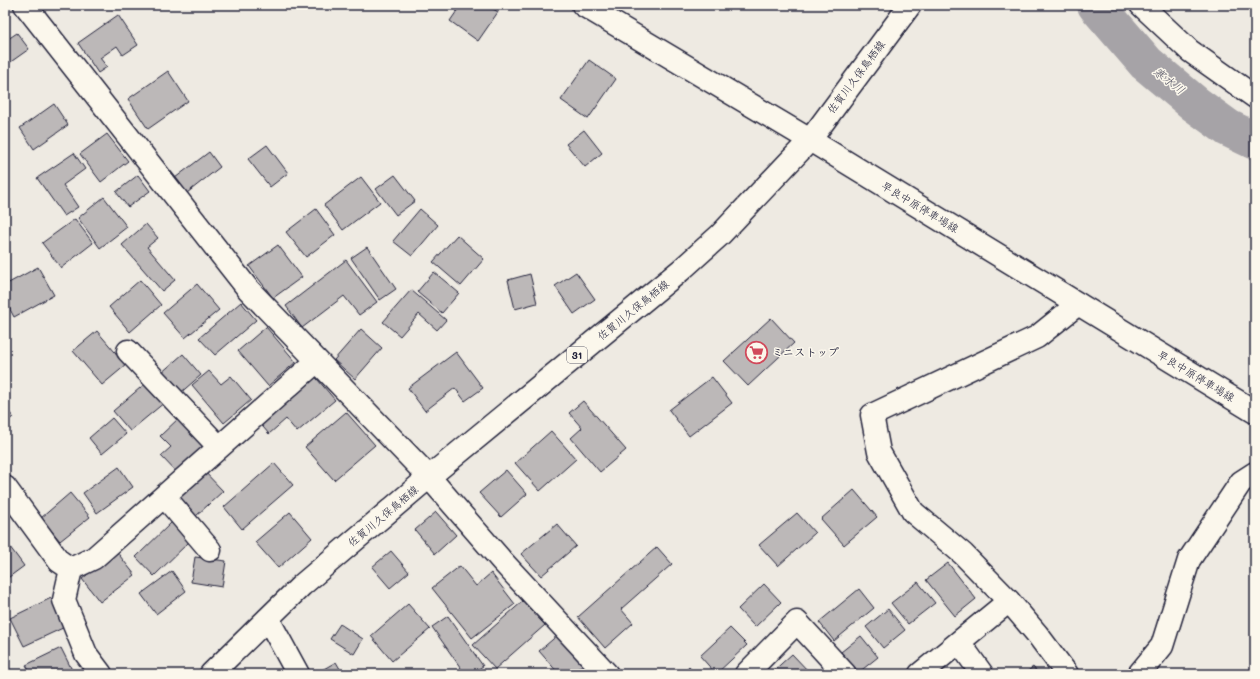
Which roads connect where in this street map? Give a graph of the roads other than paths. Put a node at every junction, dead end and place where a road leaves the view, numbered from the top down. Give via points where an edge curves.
1 (25, 5) edge
2 (583, 5) edge
3 (910, 5) edge
4 (1141, 5) edge
5 (1255, 97) edge
6 (810, 140) junction
7 (1078, 304) junction
8 (128, 351) dead end
9 (317, 361) junction
10 (1255, 412) edge
11 (219, 448) junction
12 (1255, 473) edge
13 (429, 477) junction
14 (5, 487) edge
15 (164, 496) junction
16 (210, 550) dead end
17 (70, 569) junction
18 (1009, 601) junction
19 (268, 619) junction
20 (959, 642) junction
21 (101, 674) edge
22 (211, 674) edge
23 (298, 674) edge
24 (607, 674) edge
25 (746, 674) edge
26 (845, 674) edge
27 (920, 674) edge
28 (982, 674) edge
29 (1068, 674) edge
30 (1139, 674) edge

1 - 9 street via 248,289
2 - 6 street, 早良中原停車場線
3 - 6 street, 佐賀川久保鳥栖線 / 31
4 - 5 street via 1190,51
6 - 7 street, 早良中原停車場線
6 - 13 street, 佐賀川久保鳥栖線 / 31 via 720,234 681,270
7 - 10 street, 早良中原停車場線
7 - 18 street via 1037,337 872,415 879,452 913,512 963,554
8 - 11 street
9 - 11 street
9 - 13 street
11 - 15 street
12 - 30 street via 1241,482 1189,560 1162,646
13 - 19 street, 佐賀川久保鳥栖線 / 31 via 302,585
13 - 24 street via 502,561
14 - 17 street via 59,562
15 - 16 street
15 - 17 street via 94,558
17 - 21 street via 64,600 86,654
18 - 20 street
18 - 29 street
19 - 22 street, 佐賀川久保鳥栖線 / 31
19 - 23 street
20 - 27 street
20 - 28 street
25 - 26 street via 797,622

